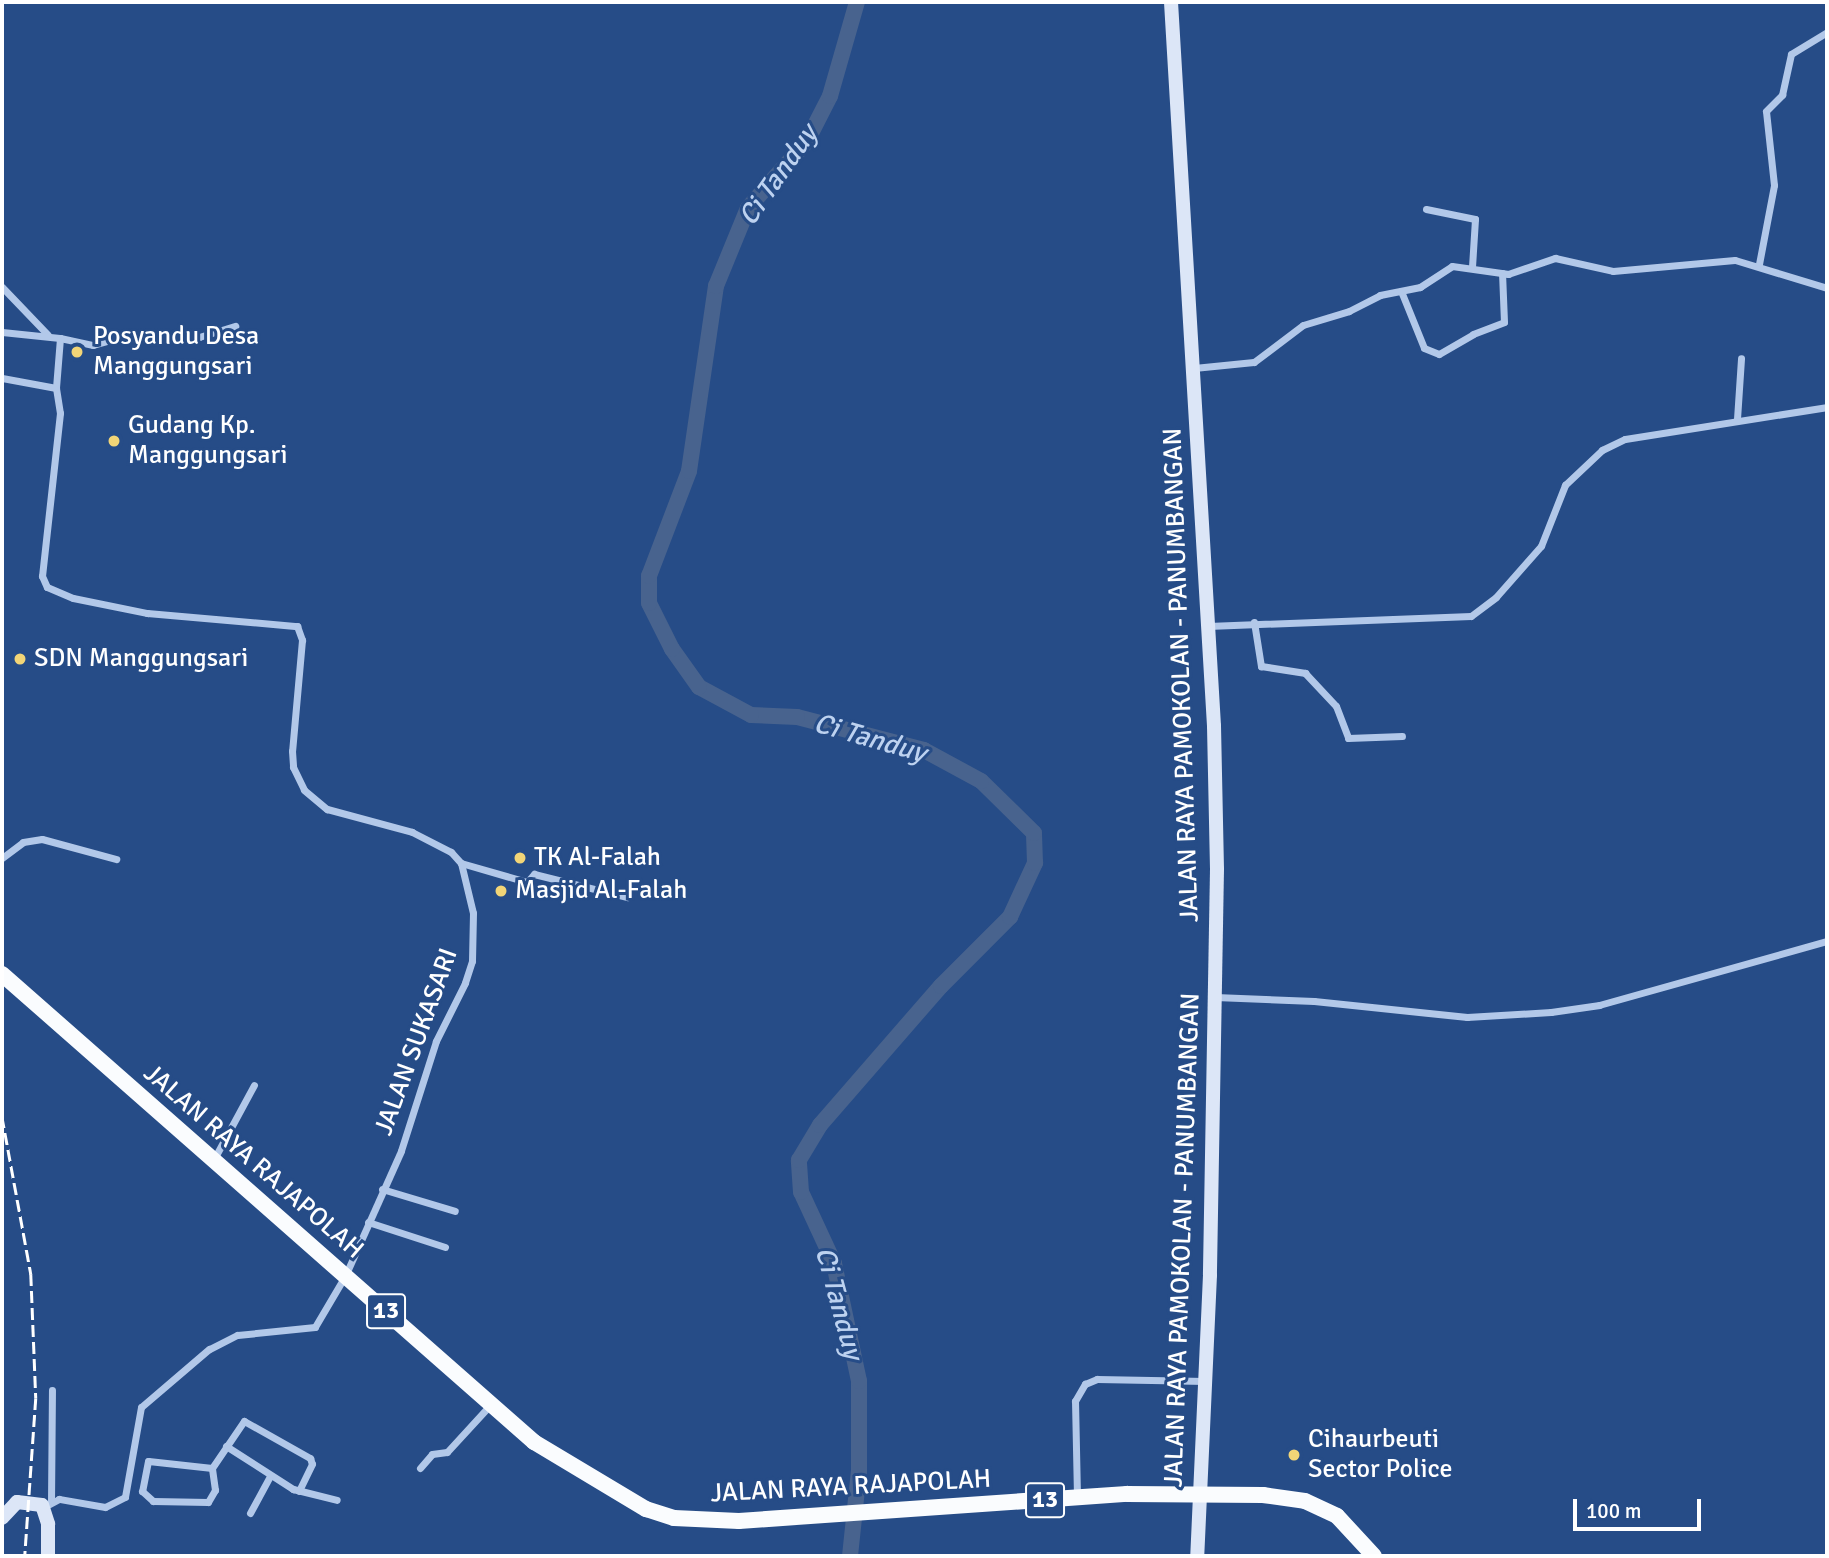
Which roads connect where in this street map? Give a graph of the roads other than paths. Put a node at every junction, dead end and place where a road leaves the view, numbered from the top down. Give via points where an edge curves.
1 (1171, 2) edge
2 (1827, 32) edge
3 (1426, 209) dead end
4 (1759, 264) junction
5 (1472, 267) junction
6 (1502, 273) junction
7 (2, 287) edge
8 (1827, 288) edge
9 (1401, 291) junction
10 (235, 326) dead end
11 (2, 332) edge
12 (48, 335) junction
13 (60, 338) junction
14 (1741, 358) dead end
15 (1194, 368) junction
16 (2, 378) edge
17 (56, 388) junction
18 (1827, 407) edge
19 (1737, 419) junction
20 (1254, 622) junction
21 (1208, 626) junction
22 (1402, 736) dead end
23 (2, 858) edge
24 (116, 859) dead end
25 (461, 863) junction
26 (627, 897) dead end
27 (1827, 941) edge
28 (2, 974) edge
29 (1215, 997) junction
30 (254, 1084) dead end
31 (213, 1160) junction
32 (382, 1189) junction
33 (455, 1210) dead end
34 (368, 1222) junction
35 (445, 1247) dead end
36 (345, 1276) junction
37 (1205, 1381) junction
38 (52, 1390) dead end
39 (491, 1404) junction
40 (244, 1415) dead end
41 (226, 1446) junction
42 (134, 1454) junction
43 (148, 1461) junction
44 (212, 1468) junction
45 (420, 1468) dead end
46 (270, 1476) junction
47 (299, 1491) junction
48 (1199, 1494) junction
49 (1077, 1497) junction
50 (337, 1500) dead end
51 (48, 1504) junction
52 (3, 1512) edge
53 (250, 1513) dead end
54 (48, 1556) edge
55 (1197, 1556) edge
56 (1374, 1556) edge

1 - 15 main road, JALAN RAYA PAMOKOLAN - PANUMBANGAN
2 - 4 street via 1791,54 1783,93 1766,111 1774,185
3 - 5 street via 1475,219
4 - 6 street via 1700,260 1602,270 1555,258
4 - 8 street
5 - 6 street
5 - 9 street via 1452,266 1420,287
6 - 9 street via 1504,322 1439,354 1424,348
7 - 12 street
9 - 15 street via 1303,325 1254,362
10 - 13 street via 202,337 118,338 93,345
11 - 12 street
12 - 13 street
13 - 17 street
14 - 19 street
15 - 21 main road, JALAN RAYA PAMOKOLAN - PANUMBANGAN
16 - 17 street
17 - 25 street via 60,413 42,576 47,587 73,598 147,613 297,626 302,640 292,751 293,767 304,790 327,808 412,832
18 - 19 street
19 - 20 street via 1625,439 1588,459 1565,485 1541,546 1496,597 1471,616
20 - 21 street
20 - 22 street via 1261,666 1304,673 1336,706 1348,737
21 - 29 main road, JALAN RAYA PAMOKOLAN - PANUMBANGAN via 1217,856
23 - 24 street via 23,842 42,839
25 - 26 street via 527,882 534,874
25 - 32 street, JALAN SUKASARI via 473,913 472,961 436,1041 401,1151
27 - 29 street via 1599,1005 1551,1012 1467,1017 1314,1001
28 - 31 highway, JALAN RAYA RAJAPOLAH / 13
29 - 37 main road, JALAN RAYA PAMOKOLAN - PANUMBANGAN
30 - 31 street
31 - 36 highway, JALAN RAYA RAJAPOLAH / 13
32 - 33 street
32 - 34 street, JALAN SUKASARI
34 - 35 street
34 - 36 street, JALAN SUKASARI
36 - 39 highway, JALAN RAYA RAJAPOLAH / 13
36 - 42 street, JALAN SUKASARI via 315,1327 228,1338 141,1407
37 - 48 main road, JALAN RAYA PAMOKOLAN - PANUMBANGAN
37 - 49 street via 1097,1379 1085,1384 1075,1401
38 - 51 street
39 - 45 street via 447,1452 432,1454
39 - 49 highway, JALAN RAYA RAJAPOLAH / 13 via 554,1458 646,1509 674,1518 827,1518
40 - 41 street
41 - 42 street via 209,1463
41 - 44 street
41 - 46 street
41 - 47 street via 246,1421 301,1453 312,1464
42 - 43 street
42 - 51 street via 130,1486 119,1503 105,1507
43 - 44 street
43 - 44 street via 142,1491 153,1501 208,1502 215,1490
46 - 47 street
46 - 53 street
47 - 50 street
48 - 49 highway, JALAN RAYA RAJAPOLAH / 13
48 - 55 main road, JALAN RAYA PAMOKOLAN - PANUMBANGAN
48 - 56 highway, JALAN RAYA RAJAPOLAH / 13 via 1305,1501 1337,1516
51 - 52 main road via 26,1502
51 - 54 main road

